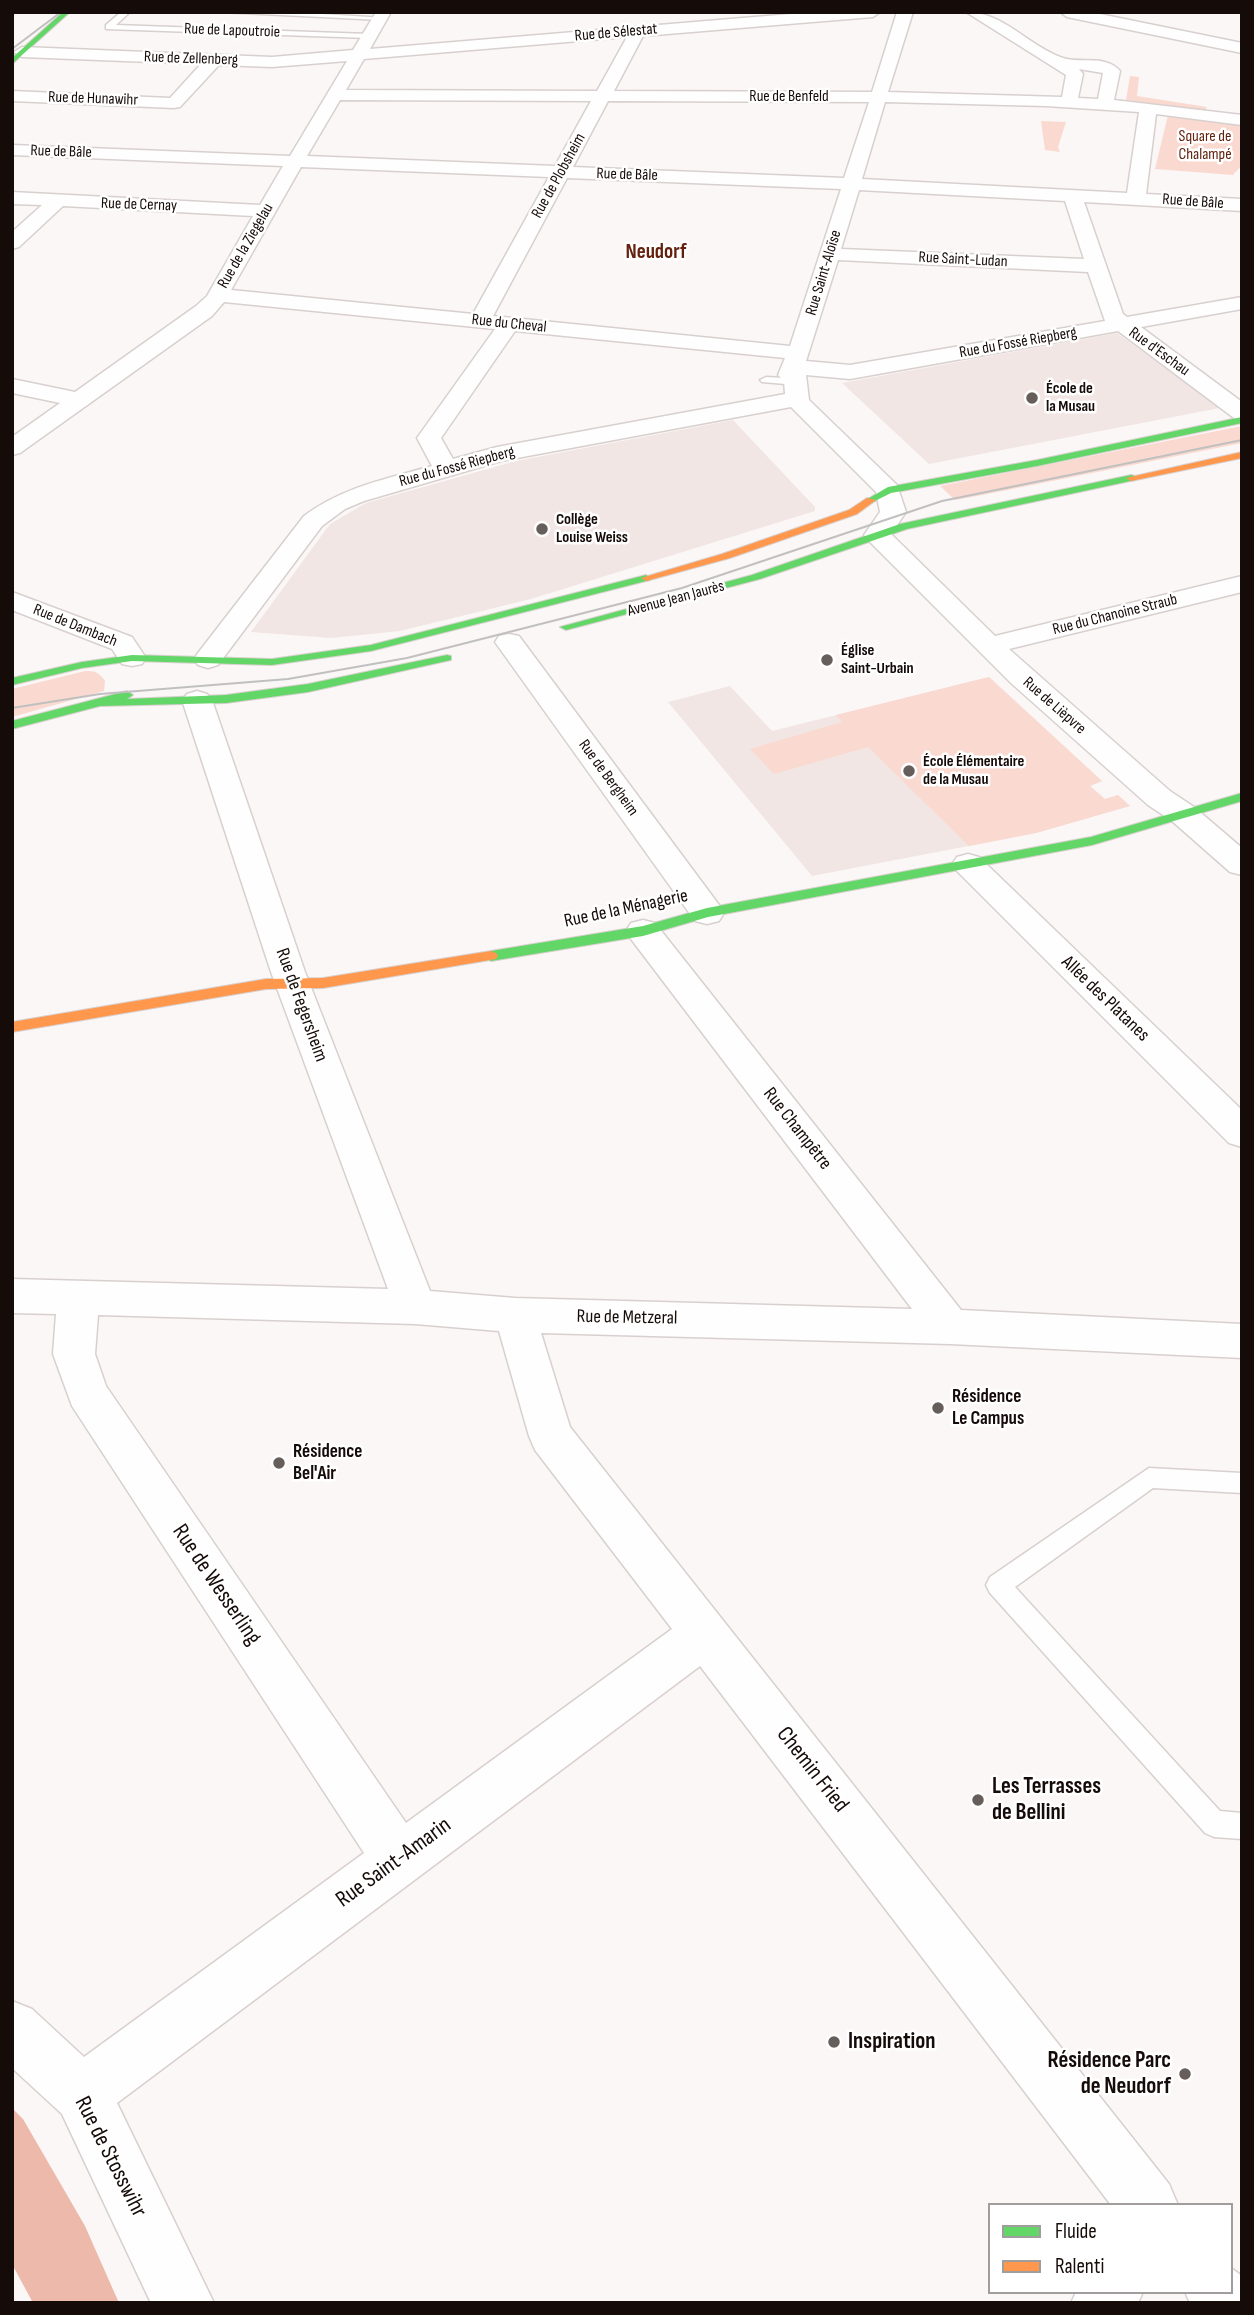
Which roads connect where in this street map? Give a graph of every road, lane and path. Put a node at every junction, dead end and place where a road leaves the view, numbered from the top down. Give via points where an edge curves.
1 (67, 12) edge
2 (225, 12) edge
3 (873, 12) edge
4 (905, 12) edge
5 (973, 12) edge
6 (1067, 12) edge
7 (123, 15) edge
8 (382, 15) edge
9 (714, 19) edge
10 (638, 31) junction
11 (1222, 31) dead end
12 (369, 36) junction
13 (1204, 40) junction
14 (1242, 48) edge
15 (359, 54) junction
16 (16, 55) edge
17 (214, 60) junction
18 (1059, 63) junction
19 (336, 95) junction
20 (12, 96) edge
21 (603, 96) junction
22 (879, 97) junction
23 (1069, 102) junction
24 (1105, 104) junction
25 (1148, 108) junction
26 (1242, 120) edge
27 (12, 150) edge
28 (296, 162) junction
29 (561, 172) junction
30 (852, 184) junction
31 (1072, 195) junction
32 (12, 198) edge
33 (1136, 198) junction
34 (57, 202) junction
35 (1242, 205) edge
36 (267, 211) junction
37 (12, 243) edge
38 (829, 254) junction
39 (1096, 266) junction
40 (218, 295) junction
41 (1242, 303) edge
42 (480, 321) junction
43 (509, 324) junction
44 (1121, 325) junction
45 (790, 384) junction
46 (12, 386) edge
47 (79, 400) junction
48 (1242, 413) edge
49 (1242, 420) edge
50 (12, 449) edge
51 (1242, 455) edge
52 (446, 469) junction
53 (871, 501) junction
54 (877, 535) junction
55 (1242, 584) edge
56 (12, 600) edge
57 (547, 632) dead end
58 (509, 642) dead end
59 (989, 646) junction
60 (457, 655) dead end
61 (208, 659) junction
62 (145, 672) junction
63 (12, 682) edge
64 (197, 700) junction
65 (103, 703) junction
66 (12, 724) edge
67 (1242, 797) edge
68 (1183, 814) junction
69 (968, 864) junction
70 (1242, 865) edge
71 (707, 914) junction
72 (643, 931) junction
73 (292, 983) junction
74 (12, 1027) edge
75 (1242, 1133) edge
76 (12, 1296) edge
77 (78, 1297) junction
78 (415, 1307) junction
79 (514, 1315) junction
80 (950, 1327) junction
81 (1242, 1342) edge
82 (1242, 1483) edge
83 (706, 1633) junction
84 (1242, 1826) edge
85 (399, 1859) junction
86 (12, 2029) edge
87 (82, 2094) junction
88 (1145, 2203) edge
89 (183, 2303) edge

1 - 16 main road
2 - 8 lane
3 - 9 street, Rue de Sélestat
4 - 22 street, Rue Saint-Aloïse
5 - 18 street
6 - 13 street
7 - 12 lane, Rue de Lapoutroie via 109,27
8 - 12 street, Rue de la Ziegelau
9 - 10 street, Rue de Sélestat
10 - 15 street, Rue de Sélestat
10 - 21 street, Rue de Plobsheim
11 - 13 street
12 - 15 street, Rue de la Ziegelau
13 - 14 street
15 - 17 street, Rue de Zellenberg via 272,62
15 - 19 street, Rue de la Ziegelau
16 - 17 street, Rue de Zellenberg
17 - 20 street, Rue de Hunawihr via 169,109
18 - 23 street via 1076,74
18 - 24 street via 1112,71
19 - 21 street, Rue de Benfeld
19 - 28 street, Rue de la Ziegelau
21 - 22 street, Rue de Benfeld
21 - 29 street, Rue de Plobsheim
22 - 23 street, Rue de Benfeld
22 - 30 street, Rue Saint-Aloïse
23 - 24 street, Rue de Benfeld
24 - 25 street, Rue de Benfeld
25 - 26 street, Rue de Benfeld
25 - 33 street
27 - 28 street, Rue de Bâle
28 - 29 street, Rue de Bâle
28 - 36 street, Rue de la Ziegelau
29 - 30 street, Rue de Bâle
29 - 42 street, Rue de Plobsheim
30 - 31 street, Rue de Bâle
30 - 38 street, Rue Saint-Aloïse
31 - 33 street, Rue de Bâle
31 - 39 street, Rue d'Eschau
32 - 34 street, Rue de Cernay
33 - 35 street, Rue de Bâle
34 - 36 street, Rue de Cernay
34 - 37 street
36 - 40 street, Rue de la Ziegelau
38 - 39 street, Rue Saint-Ludan
38 - 45 street, Rue Saint-Aloïse
39 - 44 street, Rue d'Eschau via 1113,317
40 - 42 street, Rue du Cheval
40 - 47 street, Rue de la Ziegelau via 204,311
41 - 44 street, Rue du Fossé Riepberg
42 - 43 street, Rue du Cheval
43 - 45 street, Rue du Cheval
43 - 52 street via 429,438
44 - 45 street, Rue du Fossé Riepberg
44 - 48 street, Rue d'Eschau
45 - 52 street, Rue du Fossé Riepberg via 674,417
45 - 53 street
46 - 47 street
47 - 50 street, Rue de la Ziegelau
49 - 53 main road, Avenue Jean Jaurès
51 - 54 main road, Avenue Jean Jaurès via 1003,503
52 - 61 street, Rue du Fossé Riepberg via 355,496 324,512
53 - 54 main road
53 - 54 street via 894,512
53 - 61 main road, Avenue Jean Jaurès via 726,556 405,641 281,661
54 - 57 main road, Avenue Jean Jaurès via 720,587
54 - 59 street, Rue de Lièpvre
55 - 59 street, Rue du Chanoine Straub
56 - 62 street, Rue de Dambach via 122,643
58 - 71 street, Rue de Bergheim
59 - 68 street, Rue de Lièpvre via 1159,798
60 - 64 main road, Avenue Jean Jaurès via 366,678
61 - 62 main road, Avenue Jean Jaurès
61 - 62 main road, Avenue Jean Jaurès
62 - 63 main road, Avenue Jean Jaurès via 82,665
62 - 65 main road, Avenue Jean Jaurès via 138,690
64 - 65 main road, Avenue Jean Jaurès
64 - 73 street, Rue de Fegersheim
65 - 66 main road, Avenue Jean Jaurès
67 - 68 main road, Rue de la Ménagerie
68 - 69 main road, Rue de la Ménagerie via 1092,841
68 - 70 street, Rue de Lièpvre
69 - 71 main road, Rue de la Ménagerie
69 - 75 street, Allée des Platanes
71 - 72 main road, Rue de la Ménagerie
72 - 73 main road, Rue de la Ménagerie via 323,983
72 - 80 street, Rue Champêtre
73 - 74 main road, Rue de la Ménagerie
73 - 78 street, Rue de Fegersheim
76 - 77 street, Rue de Metzeral
77 - 78 street, Rue de Metzeral
77 - 85 street, Rue de Wesserling via 74,1354 87,1393
78 - 79 street, Rue de Metzeral
79 - 80 street, Rue de Metzeral
79 - 83 street, Chemin Fried via 551,1436
80 - 81 street, Rue de Metzeral
82 - 84 lane via 1149,1478 998,1585 1214,1824
83 - 85 street, Rue Saint-Amarin
83 - 88 street, Chemin Fried
85 - 87 street, Rue Saint-Amarin
86 - 87 street, Rue de Stosswihr
87 - 89 street, Rue de Stosswihr

